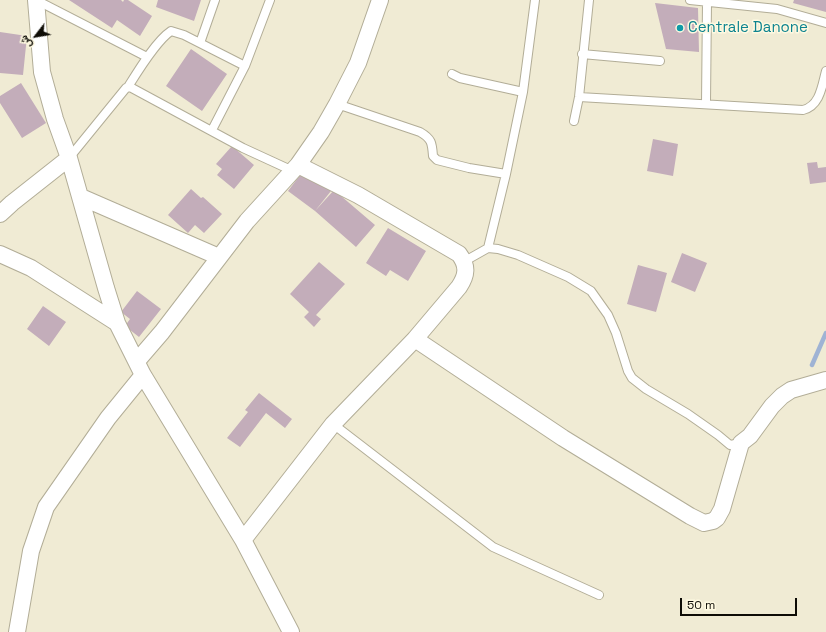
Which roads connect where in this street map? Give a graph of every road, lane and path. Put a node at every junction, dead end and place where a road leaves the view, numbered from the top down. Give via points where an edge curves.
1 (36, 0) edge
2 (215, 0) edge
3 (270, 0) edge
4 (380, 0) edge
5 (535, 0) edge
6 (589, 0) edge
7 (690, 0) edge
8 (707, 2) junction
9 (826, 23) edge
10 (200, 43) junction
11 (582, 54) junction
12 (147, 57) junction
13 (660, 61) dead end
14 (245, 66) junction
15 (826, 71) edge
16 (452, 74) dead end
17 (128, 87) junction
18 (523, 92) junction
19 (823, 95) edge
20 (579, 96) junction
21 (706, 103) junction
22 (337, 104) junction
23 (574, 120) dead end
24 (212, 130) junction
25 (69, 158) junction
26 (295, 168) junction
27 (506, 174) junction
28 (81, 197) junction
29 (0, 214) edge
30 (488, 248) junction
31 (0, 254) edge
32 (219, 257) junction
33 (465, 261) junction
34 (117, 323) junction
35 (415, 339) junction
36 (140, 368) junction
37 (826, 380) edge
38 (333, 424) junction
39 (741, 443) junction
40 (243, 540) junction
41 (599, 595) dead end
42 (17, 632) edge
43 (292, 632) edge

1 - 12 lane
1 - 25 street via 42,72
2 - 10 lane
3 - 14 lane
4 - 22 street via 358,62
5 - 18 lane
6 - 11 lane
7 - 8 lane
8 - 9 lane via 777,9
8 - 21 lane
10 - 12 lane via 171,31
10 - 14 lane
11 - 13 lane
11 - 20 lane
12 - 17 lane
14 - 24 lane
15 - 19 lane
16 - 18 lane
17 - 24 lane
17 - 25 lane
18 - 27 lane
19 - 21 lane via 812,106 803,110
20 - 21 lane
20 - 23 lane
22 - 26 street
22 - 27 lane via 420,132 430,139 433,156 437,160
24 - 26 lane via 243,148
25 - 28 street
25 - 29 street
26 - 32 street via 247,221
26 - 33 street via 358,195 459,254
27 - 30 lane
28 - 32 street
28 - 34 street
30 - 33 lane
30 - 39 lane via 518,255 568,277 591,291 608,315 632,378 730,445
31 - 34 street via 31,268
32 - 36 street via 162,332
33 - 35 street via 463,281
34 - 36 street
35 - 38 street
35 - 39 street via 563,438 701,522 713,521 722,509
36 - 40 street
36 - 42 street via 46,507 31,551
37 - 39 street via 791,390 782,396 750,436
38 - 40 street
38 - 41 lane via 493,547
40 - 43 street

